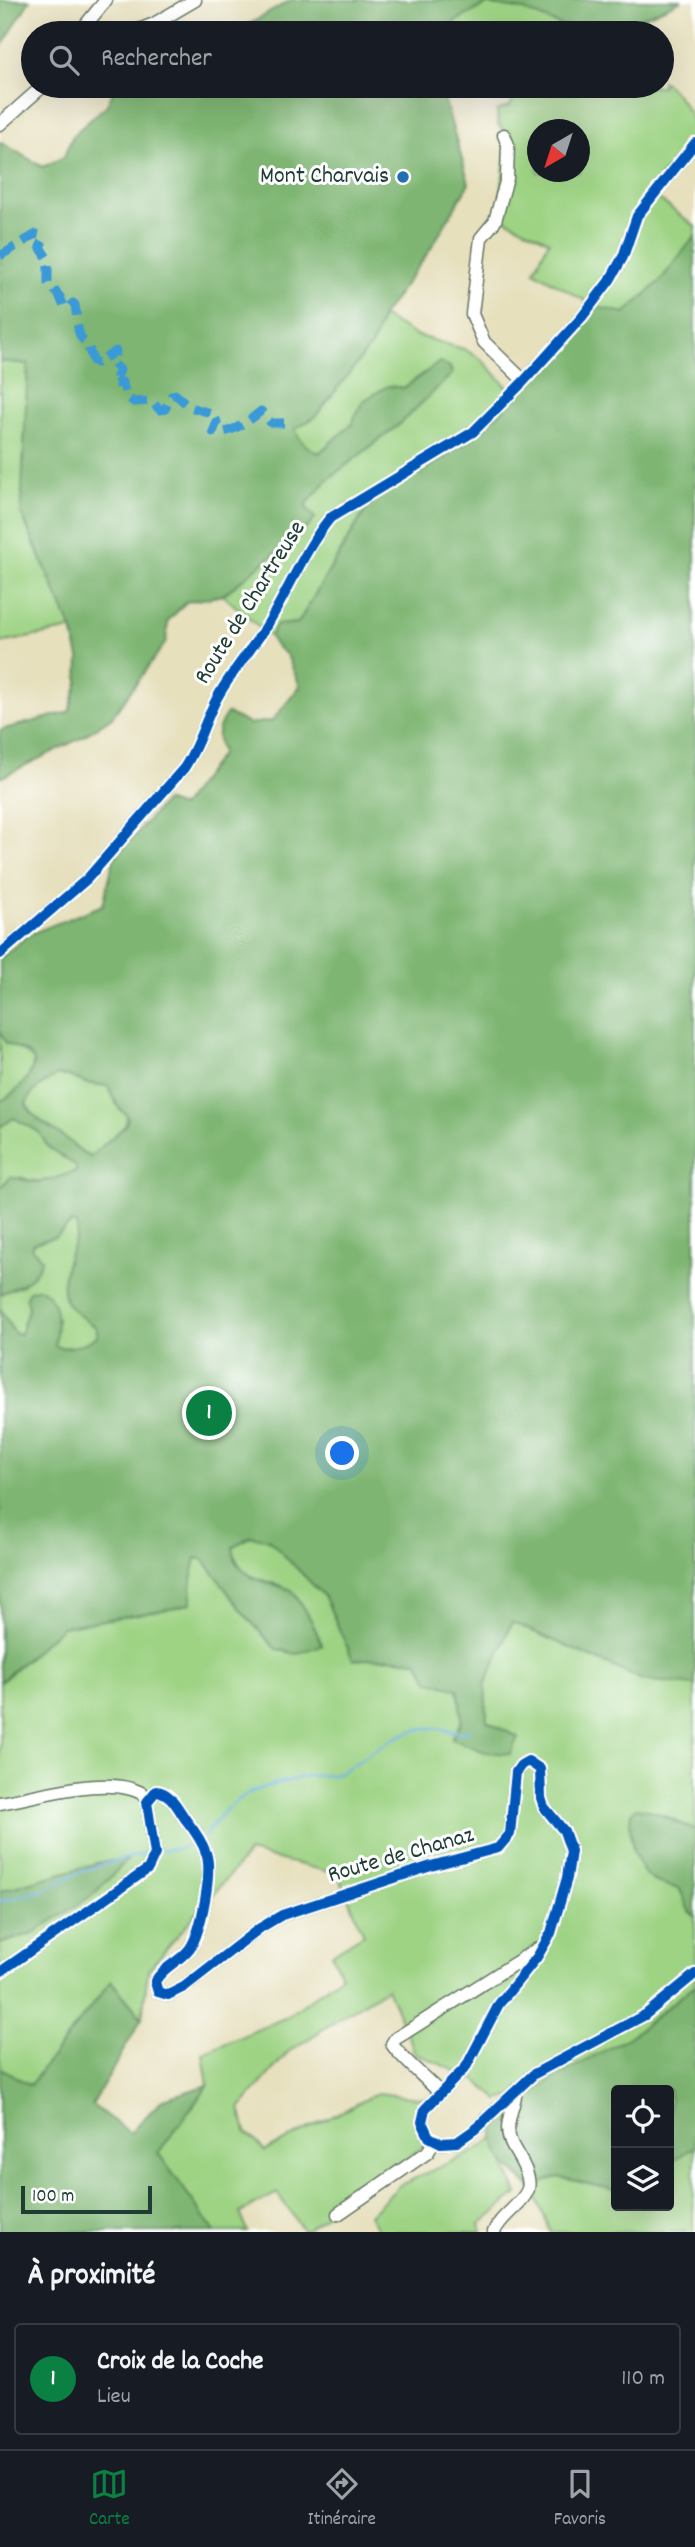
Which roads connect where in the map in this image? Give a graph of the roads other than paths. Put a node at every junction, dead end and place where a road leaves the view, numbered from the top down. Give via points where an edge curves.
1 (106, 0) edge
2 (195, 0) edge
3 (89, 21) edge
4 (159, 21) edge
5 (29, 98) edge
6 (0, 124) edge
7 (504, 135) dead end
8 (695, 143) edge
9 (524, 381) junction
10 (0, 954) edge
11 (147, 1802) junction
12 (0, 1803) edge
13 (546, 1944) junction
14 (0, 1972) edge
15 (695, 1974) edge
16 (516, 2090) junction
17 (440, 2093) junction
18 (434, 2141) junction
19 (338, 2214) dead end
20 (494, 2232) edge

1 - 3 street
2 - 4 street
5 - 6 street
7 - 9 street via 507,178 495,221 481,238 472,314 484,342
8 - 9 street, Route de Chartreuse via 637,216 610,280
9 - 10 street, Route de Chartreuse via 473,432 330,518 267,626 224,685 184,768 87,879
11 - 12 street via 138,1790 93,1786
11 - 13 street, Route de Chanaz via 156,1791 170,1798 197,1834 209,1869 197,1935 188,1951 158,1975 155,1987 162,1995 184,1987 282,1914 498,1848 510,1834 515,1776 526,1761 540,1769 541,1798 564,1831 571,1851
11 - 14 street via 155,1854 148,1869
13 - 17 street, Route de Chanaz via 499,2004 466,2067
13 - 17 street via 395,2039 395,2051
15 - 16 street via 645,2015 549,2065
16 - 18 street via 457,2142
16 - 20 street via 507,2125 528,2183 527,2192
17 - 18 street, Route de Chanaz via 422,2116 425,2132
18 - 19 street via 428,2152

